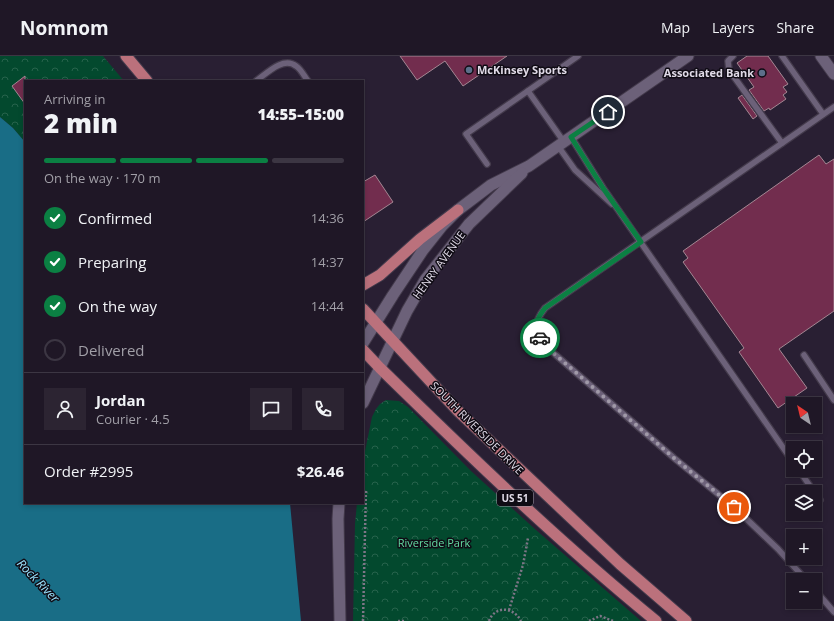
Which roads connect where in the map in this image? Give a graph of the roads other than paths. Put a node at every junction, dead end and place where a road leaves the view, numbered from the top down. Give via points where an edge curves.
1 (126, 56) edge
2 (578, 56) edge
3 (733, 56) edge
4 (782, 56) edge
5 (821, 56) edge
6 (683, 57) edge
7 (834, 74) edge
8 (147, 80) edge
9 (257, 80) edge
10 (307, 80) edge
11 (528, 91) junction
12 (834, 107) edge
13 (823, 114) junction
14 (564, 142) junction
15 (782, 143) junction
16 (487, 164) dead end
17 (529, 166) junction
18 (458, 210) junction
19 (620, 211) junction
20 (641, 242) junction
21 (364, 284) edge
22 (364, 310) edge
23 (375, 323) junction
24 (364, 341) edge
25 (392, 341) junction
26 (364, 351) edge
27 (804, 356) dead end
28 (380, 368) junction
29 (834, 400) edge
30 (364, 401) edge
31 (786, 452) edge
32 (339, 504) edge
33 (800, 573) edge
34 (822, 598) edge
35 (834, 612) edge
36 (340, 621) edge
37 (656, 621) edge
38 (686, 621) edge

1 - 8 main road
2 - 11 lane
3 - 15 lane via 728,61 730,70
4 - 13 lane
5 - 7 street
6 - 14 street, HENRY AVENUE
9 - 10 lane via 277,66 286,63 294,64
11 - 14 lane
11 - 16 lane via 466,134
12 - 13 lane
13 - 15 lane
14 - 17 street, HENRY AVENUE
14 - 19 lane
14 - 19 lane via 575,170
15 - 20 lane
17 - 18 street, HENRY AVENUE via 491,185
17 - 25 street, HENRY AVENUE via 473,220 451,246 418,291
18 - 21 main road via 420,239 380,275
18 - 23 street, HENRY AVENUE via 423,250
19 - 20 lane
20 - 31 lane
20 - 33 lane via 545,308 537,321 537,333 550,350 734,507
22 - 23 main road, SOUTH RIVERSIDE DRIVE / US 51
23 - 24 street, HENRY AVENUE
23 - 25 main road, SOUTH RIVERSIDE DRIVE / US 51
25 - 28 street, HENRY AVENUE
25 - 38 main road, SOUTH RIVERSIDE DRIVE / US 51 via 458,411 559,508
26 - 28 main road, US 51
27 - 29 lane
28 - 30 street, HENRY AVENUE
28 - 37 main road, US 51 via 572,551
32 - 36 street
34 - 35 lane

